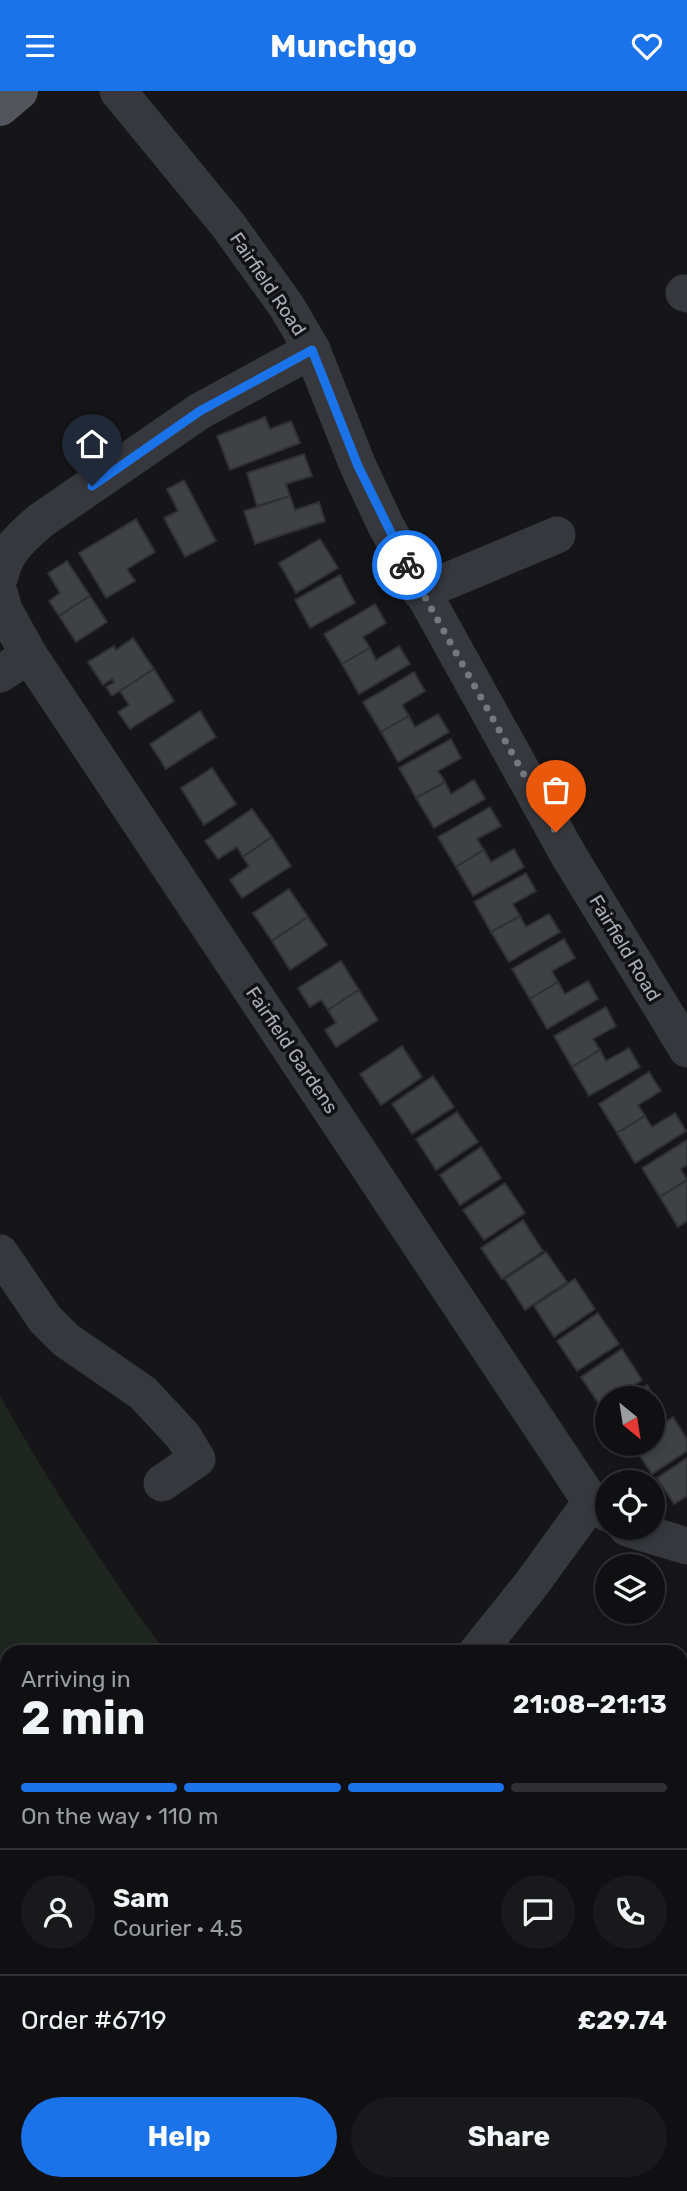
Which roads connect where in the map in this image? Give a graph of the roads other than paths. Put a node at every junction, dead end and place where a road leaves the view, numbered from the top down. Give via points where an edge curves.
1 (19, 91) edge
2 (118, 91) edge
3 (0, 107) edge
4 (312, 350) junction
5 (557, 535) dead end
6 (0, 576) edge
7 (421, 592) junction
8 (0, 595) edge
9 (15, 664) edge
10 (684, 1036) edge
11 (0, 1253) edge
12 (162, 1483) dead end
13 (595, 1502) edge
14 (595, 1513) edge
15 (665, 1539) edge
16 (687, 1546) edge
17 (483, 1645) edge

1 - 3 main road
2 - 4 street, Fairfield Road via 259,265
4 - 6 street via 200,411 40,521 16,542
4 - 7 street, Fairfield Road via 363,478
5 - 7 street
7 - 10 street, Fairfield Road via 569,856
8 - 9 street, Fairfield Gardens
9 - 13 street, Fairfield Gardens
11 - 12 street via 66,1340 143,1393 183,1436 197,1459
14 - 17 street, Fairfield Gardens
15 - 16 street

